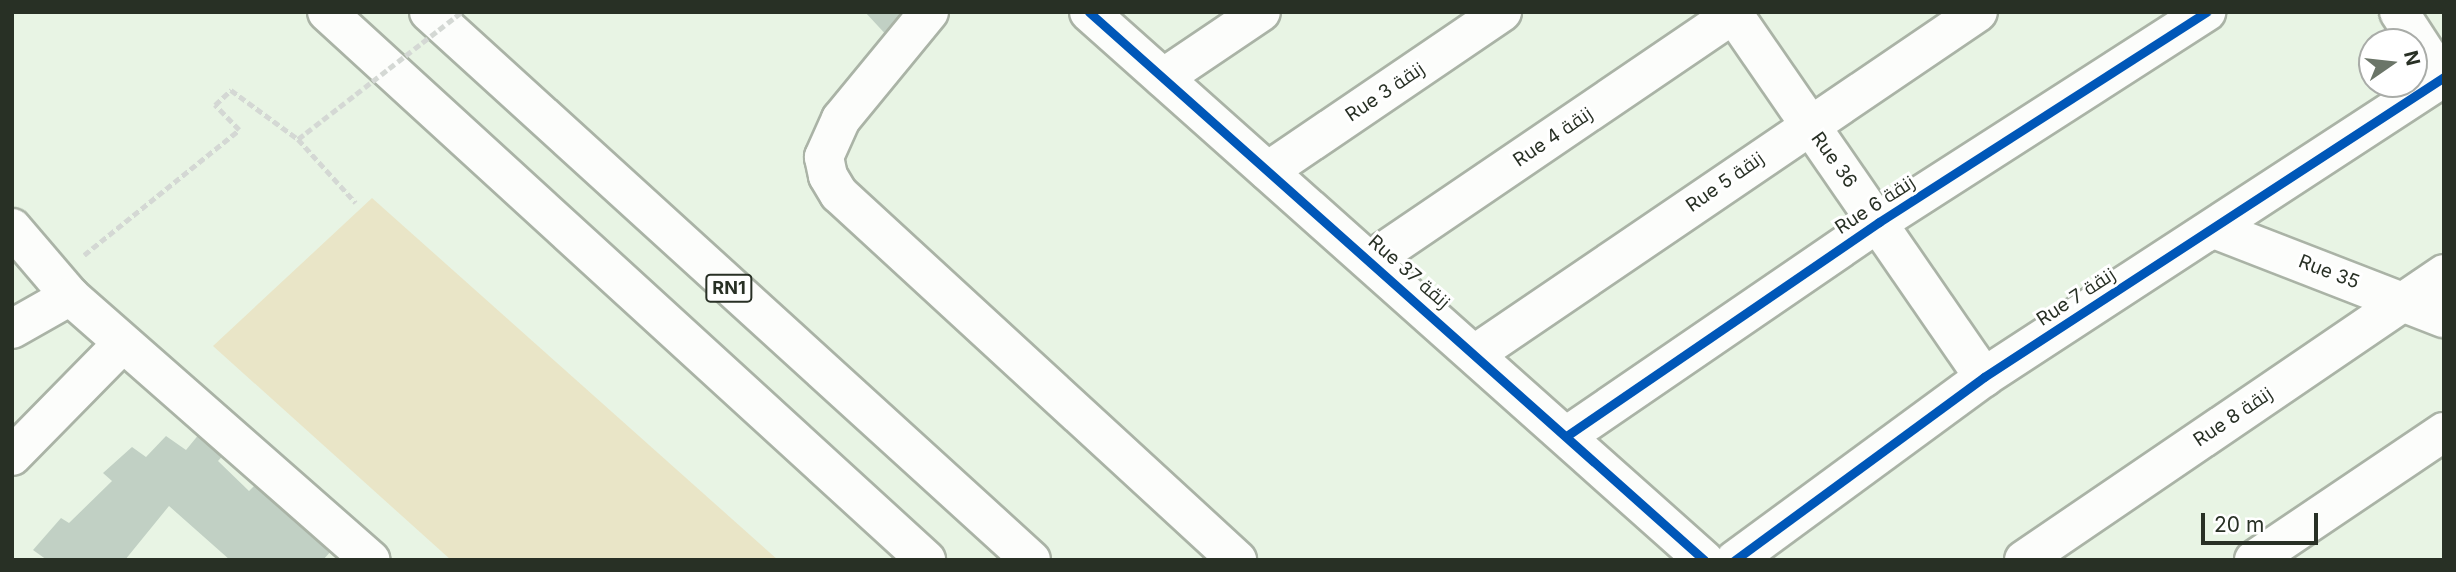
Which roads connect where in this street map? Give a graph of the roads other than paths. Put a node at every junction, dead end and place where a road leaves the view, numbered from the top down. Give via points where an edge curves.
1 (327, 12) edge
2 (429, 12) edge
3 (929, 12) edge
4 (1089, 12) edge
5 (1261, 12) edge
6 (1502, 12) edge
7 (1978, 12) edge
8 (2206, 12) edge
9 (2399, 12) edge
10 (1734, 13) edge
11 (2443, 77) edge
12 (1163, 78) junction
13 (1808, 125) junction
14 (1268, 172) junction
15 (1879, 222) junction
16 (12, 228) edge
17 (2214, 229) junction
18 (1370, 261) junction
19 (2444, 274) edge
20 (62, 287) junction
21 (2403, 301) junction
22 (2444, 318) edge
23 (12, 329) edge
24 (123, 343) junction
25 (1475, 354) junction
26 (1983, 377) junction
27 (2444, 432) edge
28 (1568, 435) junction
29 (12, 456) edge
30 (371, 560) edge
31 (926, 560) edge
32 (1031, 560) edge
33 (1237, 560) edge
34 (1704, 560) edge
35 (1735, 560) edge
36 (2024, 560) edge
37 (2254, 560) edge

1 - 31 main road
2 - 32 main road, RN1
3 - 33 main road via 841,119 824,157 828,176 839,194
4 - 12 main road, Rue 37 زنقة
5 - 12 main road
6 - 14 main road, Rue 3 زنقة
7 - 13 main road, Rue 5 زنقة
8 - 15 main road, Rue 6 زنقة
9 - 11 main road
10 - 13 main road, Rue 36
10 - 18 main road, Rue 4 زنقة
11 - 17 main road, Rue 7 زنقة
12 - 14 main road, Rue 37 زنقة
13 - 15 main road, Rue 36
13 - 25 main road, Rue 5 زنقة
14 - 18 main road, Rue 37 زنقة
15 - 26 main road, Rue 36
15 - 28 main road, Rue 6 زنقة
16 - 20 main road
17 - 21 main road, Rue 35
17 - 26 main road, Rue 7 زنقة
18 - 25 main road, Rue 37 زنقة
19 - 21 main road, Rue 8 زنقة
20 - 23 main road
20 - 24 main road
21 - 22 main road, Rue 35
21 - 36 main road, Rue 8 زنقة
24 - 29 main road
24 - 30 main road
25 - 28 main road, Rue 37 زنقة
26 - 35 main road, Rue 7 زنقة
27 - 37 main road
28 - 34 main road, Rue 37 زنقة

